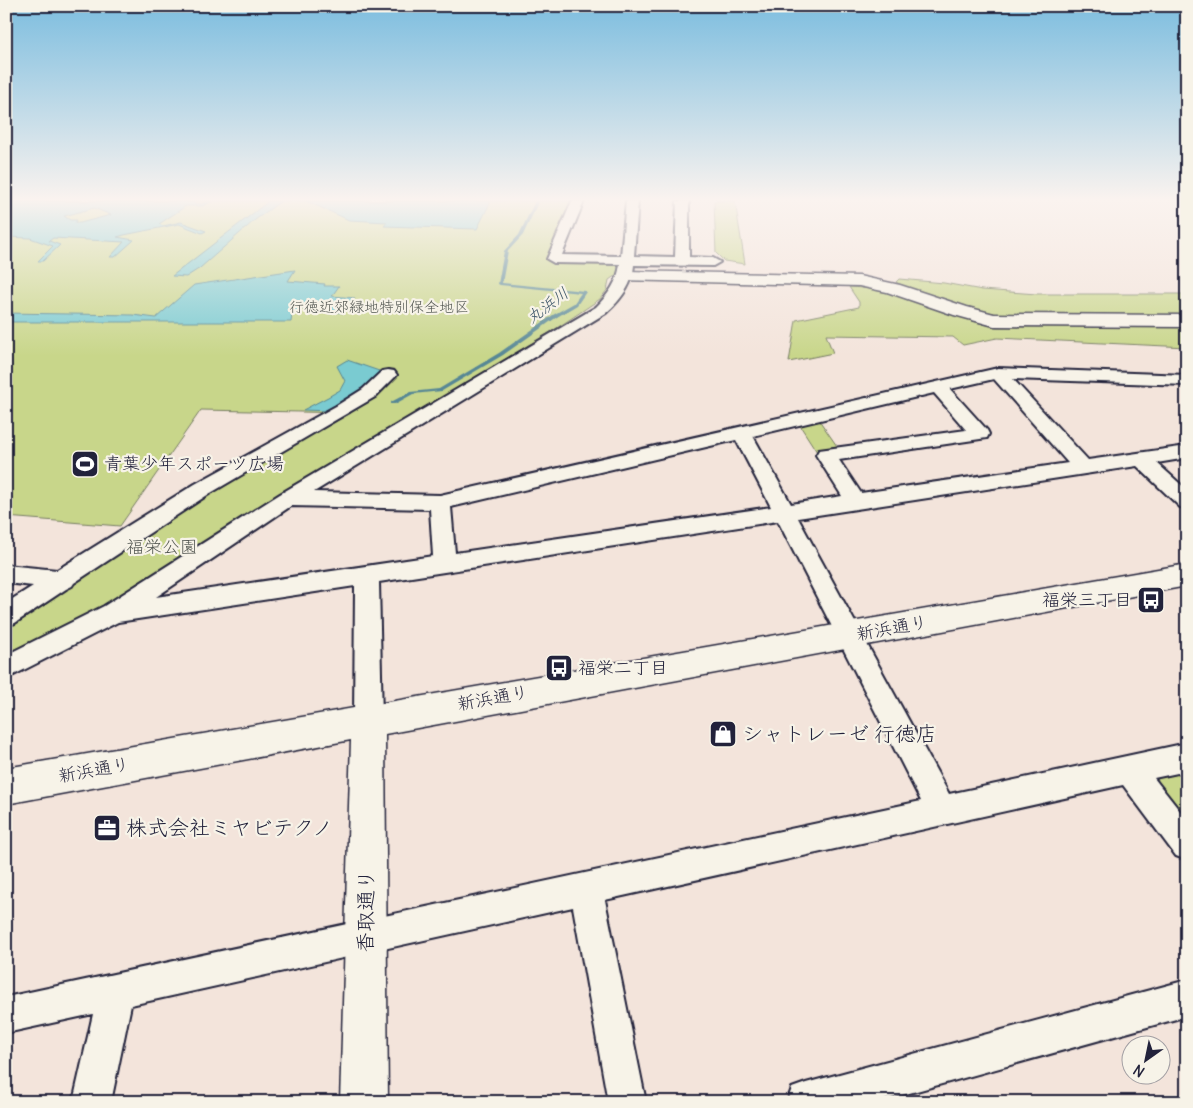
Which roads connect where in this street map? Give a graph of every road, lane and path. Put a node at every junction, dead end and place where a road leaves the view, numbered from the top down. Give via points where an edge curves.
1 (557, 253) edge
2 (628, 253) edge
3 (682, 253) edge
4 (682, 261) junction
5 (713, 262) dead end
6 (627, 268) junction
7 (1187, 321) edge
8 (998, 373) junction
9 (388, 375) dead end
10 (1187, 380) edge
11 (938, 387) junction
12 (742, 432) junction
13 (1187, 452) edge
14 (1141, 459) junction
15 (1084, 468) junction
16 (287, 499) junction
17 (440, 502) junction
18 (856, 502) junction
19 (1187, 502) edge
20 (785, 513) junction
21 (445, 564) junction
22 (6, 574) edge
23 (367, 575) junction
24 (1187, 575) edge
25 (64, 580) junction
26 (113, 614) junction
27 (6, 616) edge
28 (849, 636) junction
29 (6, 668) edge
30 (368, 720) junction
31 (1187, 757) edge
32 (1130, 770) junction
33 (6, 786) edge
34 (942, 810) junction
35 (1187, 845) edge
36 (586, 888) junction
37 (366, 936) junction
38 (116, 990) junction
39 (1187, 998) edge
40 (6, 1015) edge
41 (92, 1102) edge
42 (364, 1102) edge
43 (626, 1102) edge
44 (806, 1102) edge

1 - 6 street via 554,259
2 - 6 street
3 - 4 street
4 - 5 street
4 - 6 street
6 - 7 street via 859,281 894,288 994,320
6 - 16 street via 612,300 584,322
8 - 10 street
8 - 11 street
8 - 15 street
9 - 25 street via 369,393 202,489
11 - 12 street
11 - 18 street via 980,434 826,455
12 - 17 street
12 - 20 street
13 - 14 street
14 - 15 street
14 - 19 street
15 - 18 street
16 - 17 street
16 - 26 street
17 - 21 street
18 - 20 street
20 - 21 street
20 - 28 street
21 - 23 street
22 - 25 street
23 - 26 street
23 - 30 street
24 - 28 street, 新浜通り
25 - 27 street
26 - 29 street
28 - 30 street, 新浜通り
28 - 34 street
30 - 33 street, 新浜通り
30 - 37 street, 香取通り
31 - 32 street
32 - 34 street
32 - 35 street
34 - 36 street
36 - 37 street
36 - 43 street
37 - 38 street
37 - 42 street, 香取通り
38 - 40 street
38 - 41 street
39 - 44 street

